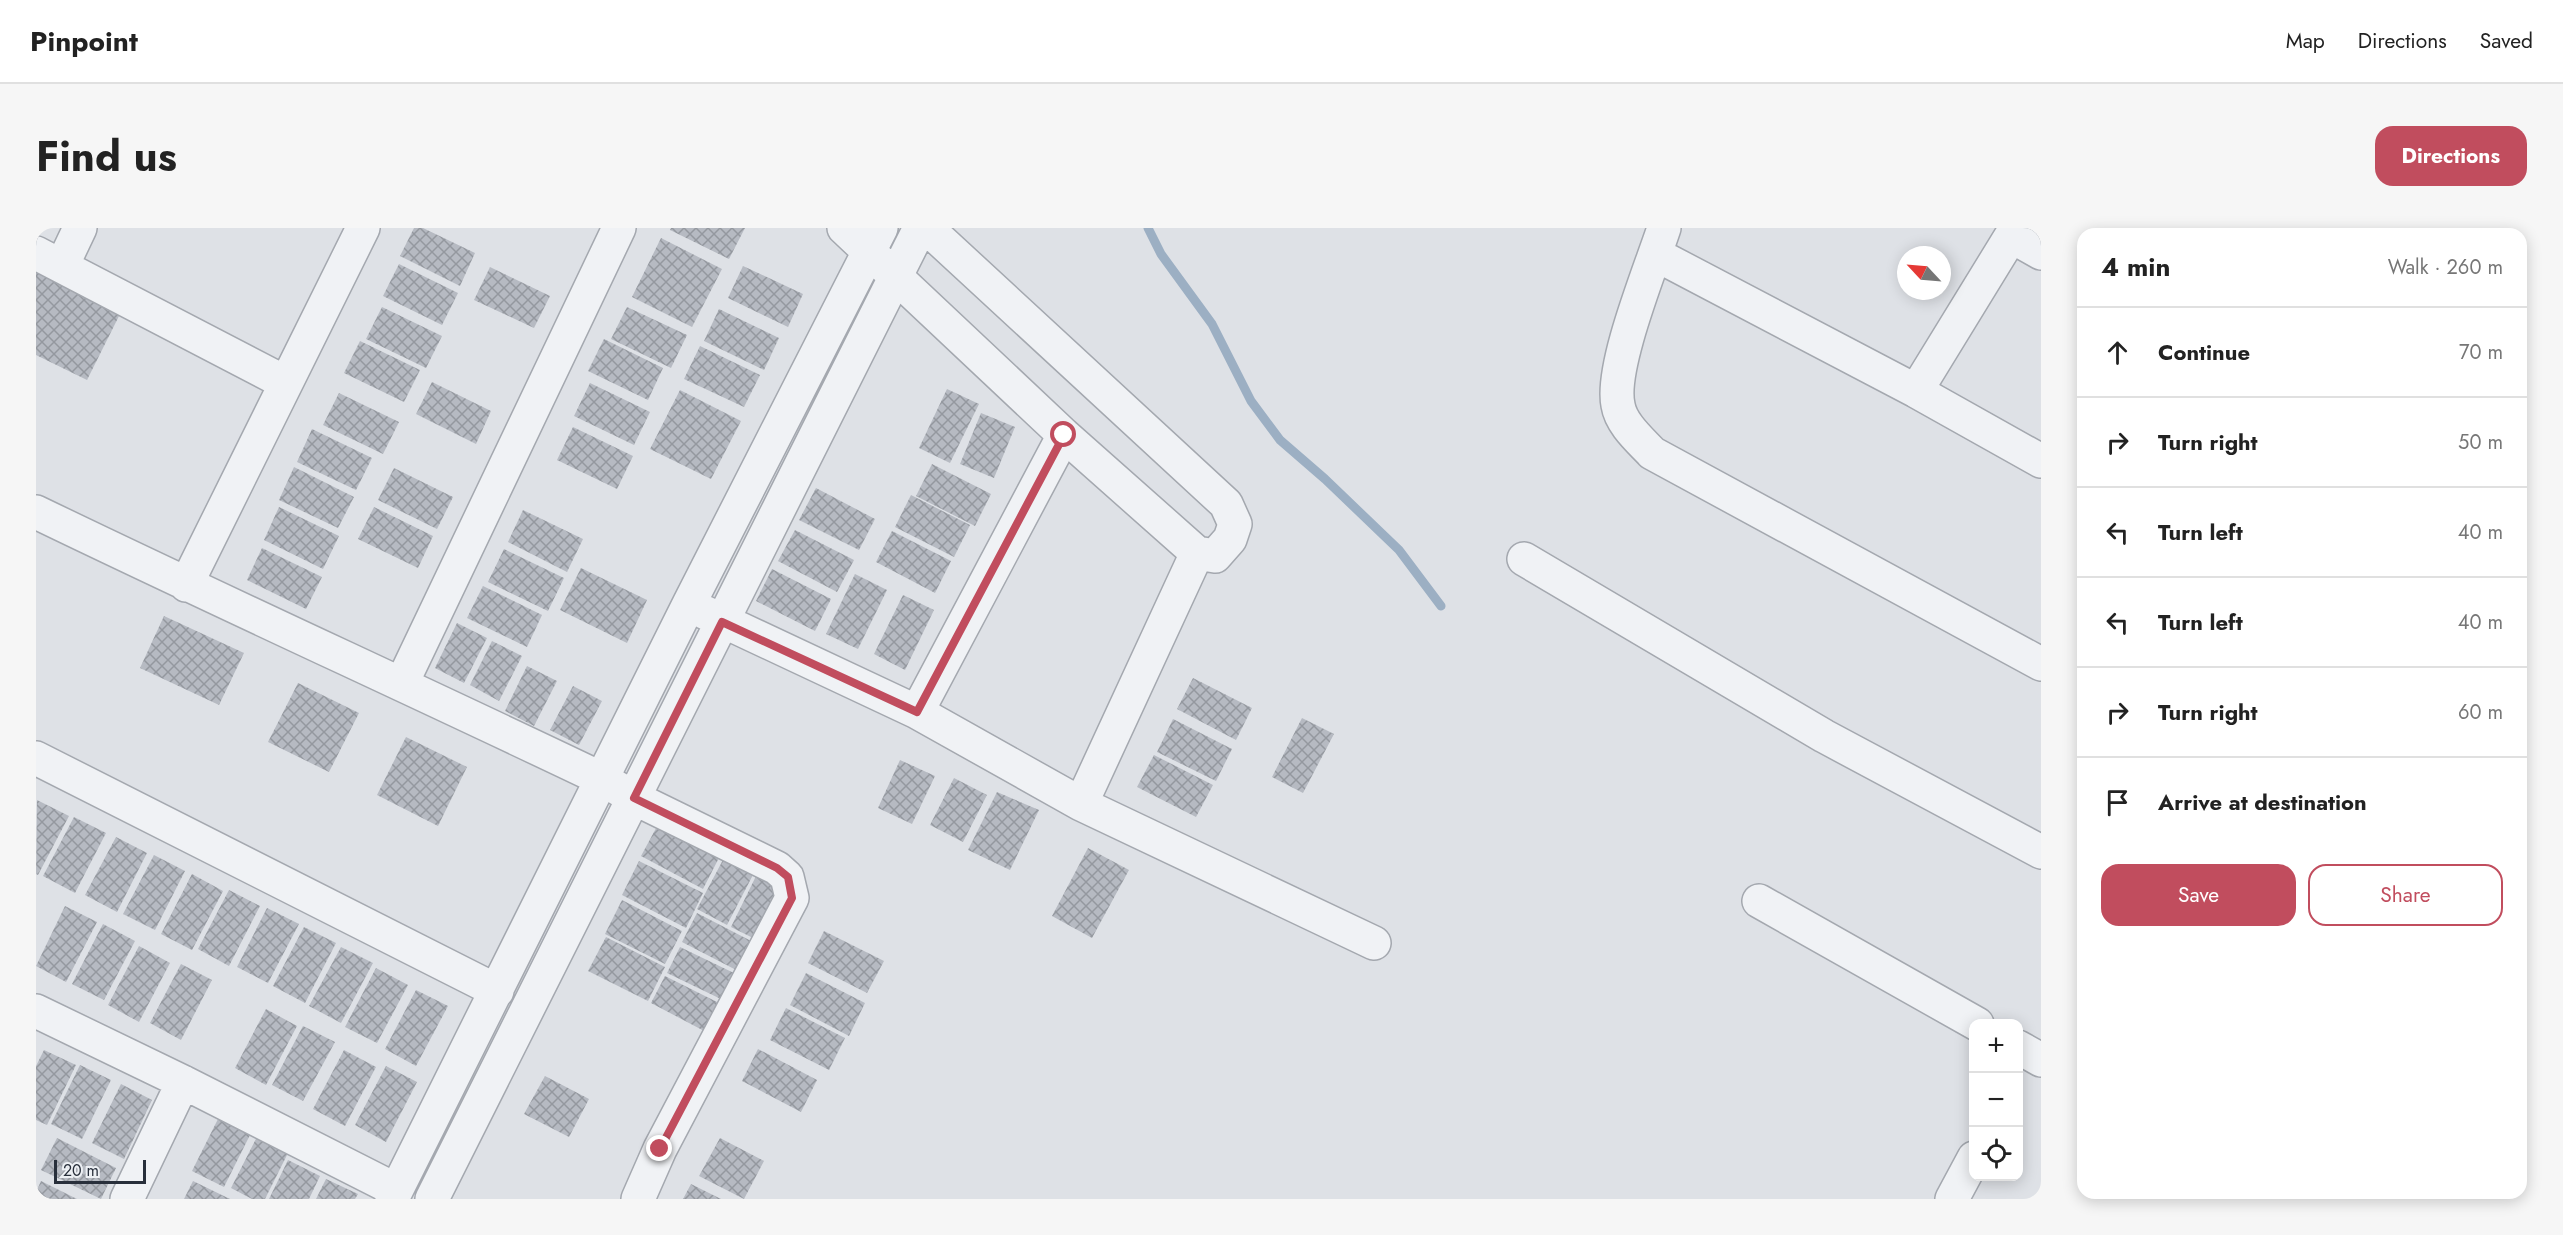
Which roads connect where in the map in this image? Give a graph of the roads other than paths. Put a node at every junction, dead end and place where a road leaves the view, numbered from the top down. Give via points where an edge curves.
1 (80, 228) edge
2 (363, 228) edge
3 (619, 228) edge
4 (844, 228) edge
5 (920, 228) edge
6 (927, 228) edge
7 (2014, 232) edge
8 (875, 239) edge
9 (1660, 241) edge
10 (2041, 253) edge
11 (49, 260) edge
12 (897, 279) junction
13 (286, 383) junction
14 (1916, 392) junction
15 (1064, 435) junction
16 (2041, 461) edge
17 (36, 512) edge
18 (1197, 553) junction
19 (1524, 559) dead end
20 (186, 585) junction
21 (689, 604) junction
22 (722, 622) junction
23 (2041, 664) edge
24 (402, 683) junction
25 (917, 712) junction
26 (36, 758) edge
27 (602, 779) junction
28 (634, 798) junction
29 (1081, 804) junction
30 (2041, 852) edge
31 (1759, 901) dead end
32 (1374, 943) dead end
33 (497, 991) junction
34 (36, 1011) edge
35 (1970, 1019) edge
36 (183, 1082) junction
37 (1969, 1167) edge
38 (394, 1195) edge
39 (127, 1199) edge
40 (432, 1199) edge
41 (638, 1199) edge
42 (1952, 1199) edge

1 - 11 street
2 - 13 street
3 - 24 street
4 - 8 street
5 - 12 street
6 - 18 street via 1226,504 1235,524 1230,539 1215,556
7 - 10 street
7 - 14 street
8 - 12 street
8 - 21 street
9 - 14 street
9 - 23 street via 1620,363 1618,406 1632,433 1652,453
11 - 13 street
12 - 15 street
12 - 22 street
13 - 20 street
14 - 16 street
15 - 18 street
15 - 25 street
17 - 20 street
18 - 29 street
19 - 30 street via 1824,736
20 - 24 street
21 - 22 street
21 - 27 street
22 - 25 street
22 - 28 street
24 - 27 street
25 - 29 street
26 - 33 street
27 - 28 street
27 - 33 street
28 - 40 street
28 - 41 street via 777,868 788,877 792,898 660,1149
29 - 32 street
31 - 35 street
33 - 38 street
34 - 36 street
36 - 38 street
36 - 39 street
37 - 42 street

